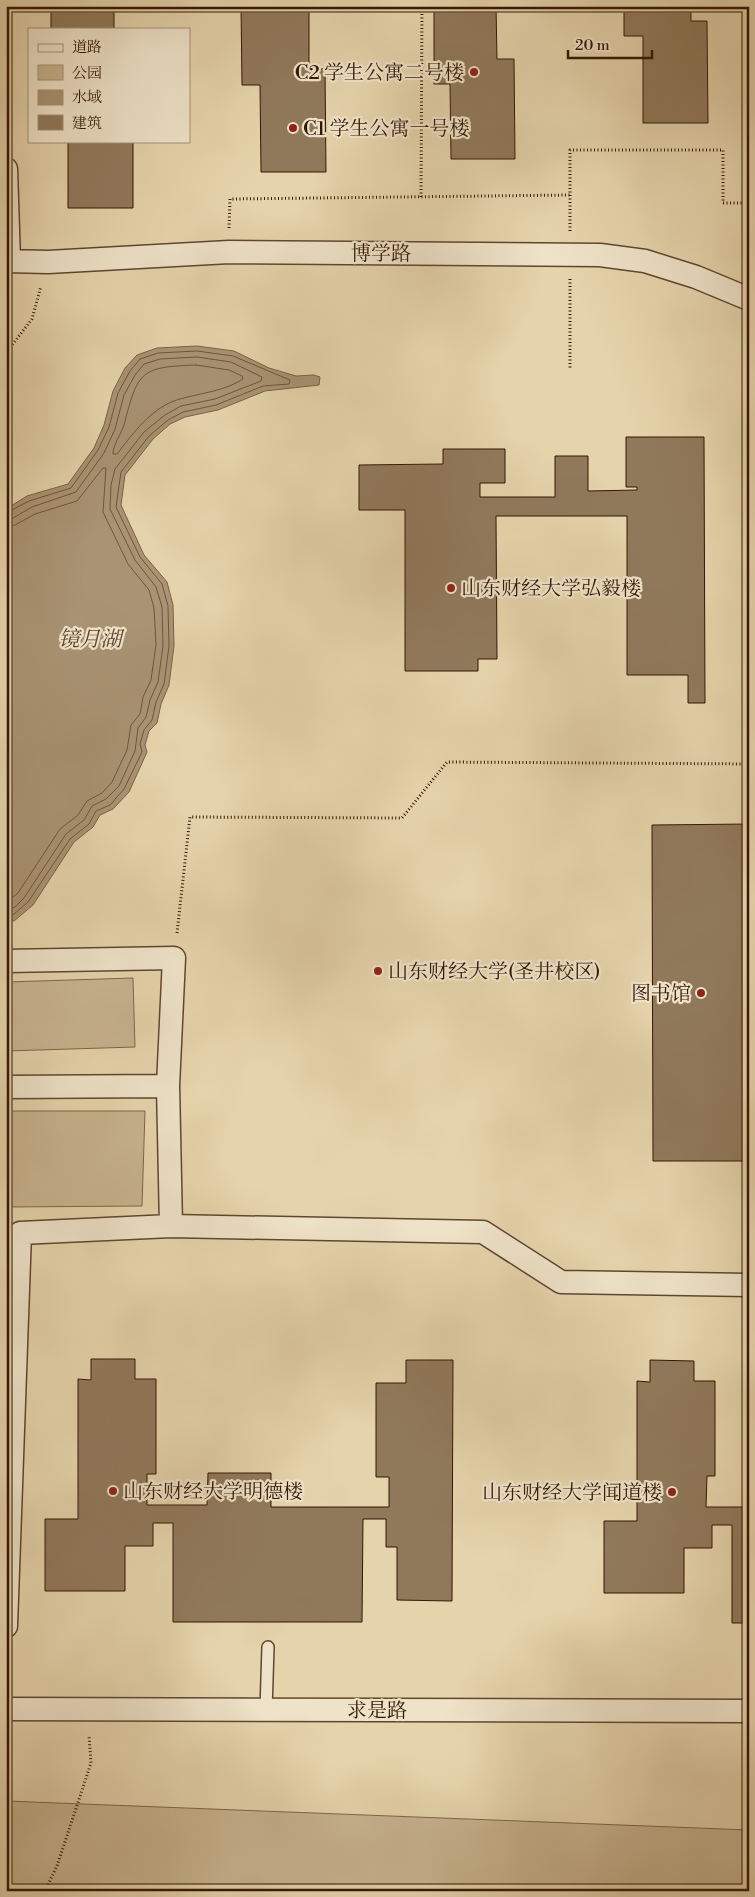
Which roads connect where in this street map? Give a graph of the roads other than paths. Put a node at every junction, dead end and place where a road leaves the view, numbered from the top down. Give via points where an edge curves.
1 (6, 169) edge
2 (8, 261) edge
3 (749, 299) edge
4 (6, 960) edge
5 (168, 1086) junction
6 (6, 1088) edge
7 (171, 1226) junction
8 (749, 1285) edge
9 (6, 1626) edge
10 (268, 1647) dead end
11 (6, 1709) edge
12 (266, 1710) junction
13 (749, 1712) edge

1 - 2 street
2 - 3 street, 博学路 via 48,262 229,252 600,254 645,261
4 - 5 street via 174,958
5 - 6 street
5 - 7 street
7 - 8 street via 483,1232 561,1282
7 - 9 street via 20,1233
10 - 12 lane
11 - 12 street, 求是路
12 - 13 street, 求是路

